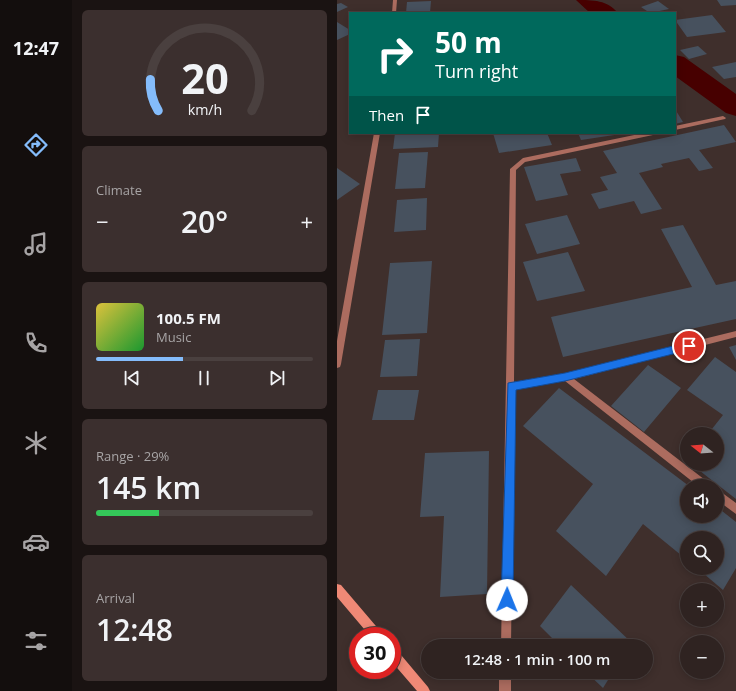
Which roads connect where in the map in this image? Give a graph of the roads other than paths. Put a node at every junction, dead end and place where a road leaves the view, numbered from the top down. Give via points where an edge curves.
1 (395, 0) edge
2 (393, 12) edge
3 (723, 118) dead end
4 (676, 128) edge
5 (377, 134) edge
6 (648, 134) edge
7 (736, 334) edge
8 (337, 364) edge
9 (565, 377) junction
10 (511, 386) junction
11 (697, 479) edge
12 (724, 500) edge
13 (736, 509) edge
14 (337, 589) edge
15 (369, 627) edge
16 (506, 639) edge
17 (401, 664) edge
18 (505, 679) edge
19 (424, 691) edge
20 (505, 691) edge

1 - 2 street
3 - 4 street
5 - 8 street
6 - 10 street via 523,160 513,169
7 - 9 street
9 - 10 street
9 - 11 street
10 - 16 street
12 - 13 street
14 - 15 street
17 - 19 street
18 - 20 street

